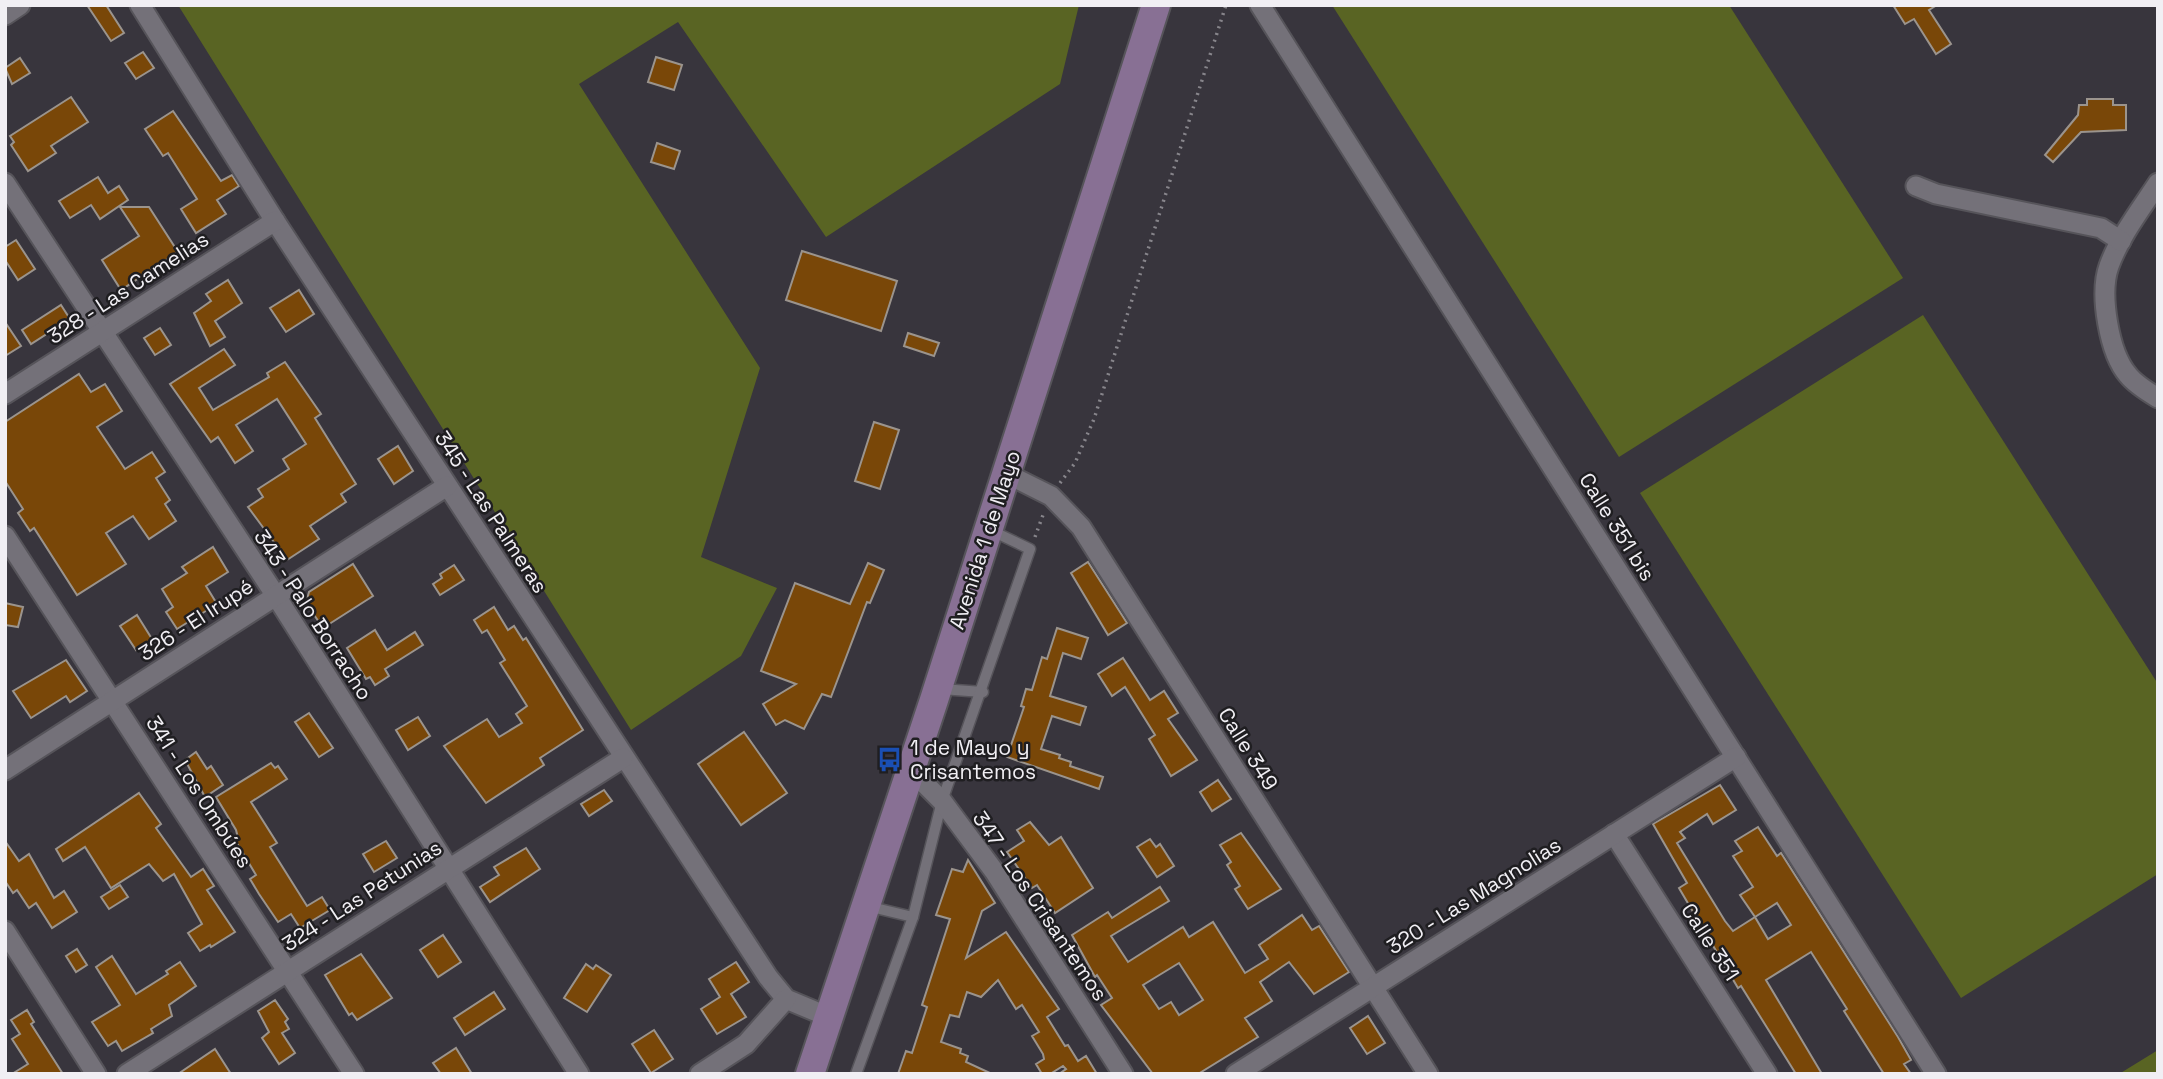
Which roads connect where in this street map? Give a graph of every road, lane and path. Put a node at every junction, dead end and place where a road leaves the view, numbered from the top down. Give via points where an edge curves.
1 (20, 5) edge
2 (140, 5) edge
3 (1156, 5) edge
4 (1226, 5) edge
5 (1260, 5) edge
6 (5, 15) edge
7 (5, 183) edge
8 (2158, 183) edge
9 (1916, 186) dead end
10 (275, 221) junction
11 (2121, 241) junction
12 (102, 332) junction
13 (5, 394) edge
14 (2158, 398) edge
15 (1007, 474) junction
16 (447, 486) junction
17 (1051, 496) junction
18 (988, 529) junction
19 (5, 536) edge
20 (1030, 548) junction
21 (276, 596) junction
22 (937, 689) junction
23 (983, 692) junction
24 (112, 701) junction
25 (1736, 757) junction
26 (623, 758) junction
27 (5, 770) edge
28 (911, 770) junction
29 (942, 801) junction
30 (1614, 834) junction
31 (447, 869) junction
32 (866, 906) junction
33 (913, 917) junction
34 (5, 930) edge
35 (289, 970) junction
36 (1372, 988) junction
37 (786, 999) junction
38 (829, 1017) junction
39 (96, 1074) edge
40 (127, 1074) edge
41 (354, 1074) edge
42 (579, 1074) edge
43 (700, 1074) edge
44 (810, 1074) edge
45 (856, 1074) edge
46 (1123, 1074) edge
47 (1236, 1074) edge
48 (1428, 1074) edge
49 (1767, 1074) edge
50 (1936, 1074) edge

1 - 6 street
2 - 10 street, 345 - Las Palmeras
3 - 15 main road, Avenida 1 de Mayo
4 - 17 path via 1094,418 1075,463
5 - 25 street, Calle 351 bis
7 - 12 street, 343 - Palo Borracho
8 - 11 street
9 - 11 street via 2101,228
10 - 12 street, 328 - Las Camelias
10 - 16 street, 345 - Las Palmeras
11 - 14 street via 2108,269 2105,307 2112,345 2127,375
12 - 13 street, 328 - Las Camelias
12 - 21 street, 343 - Palo Borracho
15 - 17 street, Calle 349
15 - 18 main road, Avenida 1 de Mayo
16 - 21 street, 326 - El Irupé
16 - 26 street, 345 - Las Palmeras
17 - 20 path
17 - 36 street, Calle 349 via 1080,527
18 - 20 lane
18 - 22 main road, Avenida 1 de Mayo
19 - 24 street, 341 - Los Ombúes
20 - 23 lane
21 - 24 street, 326 - El Irupé
21 - 31 street, 343 - Palo Borracho
22 - 23 lane
22 - 28 main road, Avenida 1 de Mayo
23 - 29 lane
24 - 27 street, 326 - El Irupé
24 - 35 street, 341 - Los Ombúes
25 - 30 street, 320 - Las Magnolias
25 - 50 street, Calle 351 bis
26 - 31 street, 324 - Las Petunias
26 - 37 street, 345 - Las Palmeras
28 - 29 street, 347 - Los Crisantemos
28 - 32 main road, Avenida 1 de Mayo
29 - 33 lane
29 - 46 street, 347 - Los Crisantemos via 994,872
30 - 36 street, 320 - Las Magnolias
30 - 49 street, Calle 351
31 - 35 street, 324 - Las Petunias
31 - 42 street, 343 - Palo Borracho
32 - 33 lane
32 - 38 main road, Avenida 1 de Mayo
33 - 45 lane
34 - 39 street
35 - 40 street, 324 - Las Petunias
35 - 41 street, 341 - Los Ombúes
36 - 47 street, 320 - Las Magnolias
36 - 48 street, Calle 349
37 - 38 street, 345 - Las Palmeras
37 - 43 street via 746,1044
38 - 44 main road, Avenida 1 de Mayo

